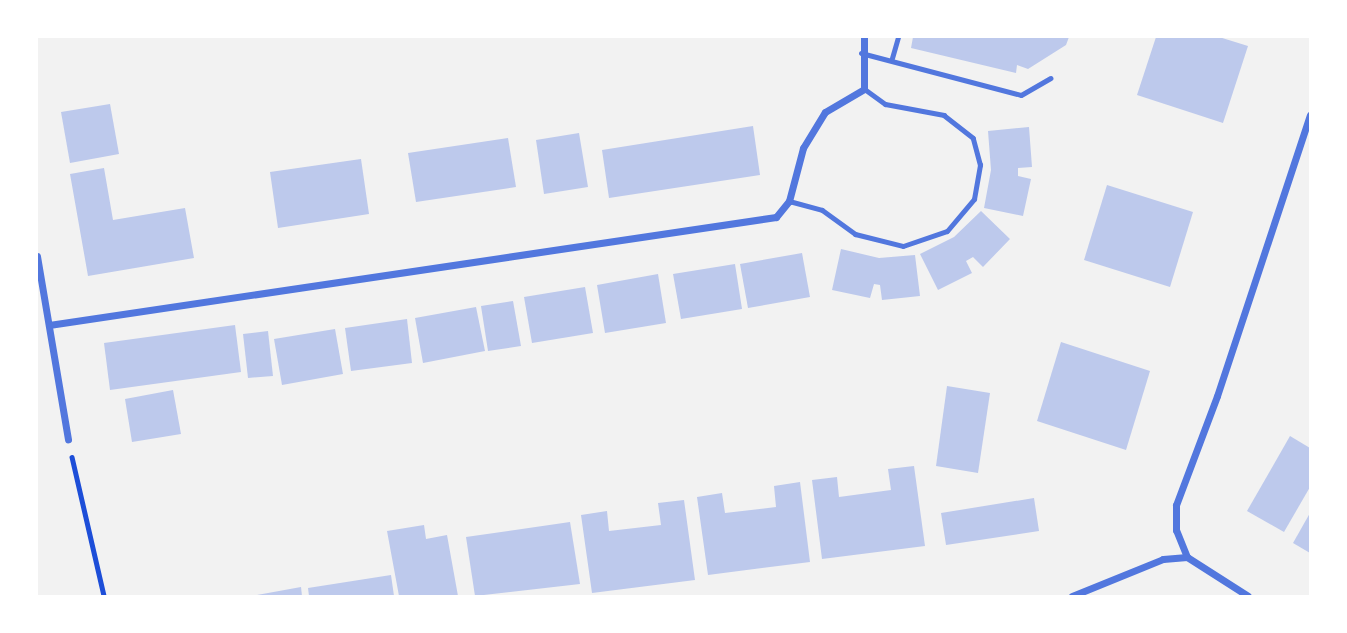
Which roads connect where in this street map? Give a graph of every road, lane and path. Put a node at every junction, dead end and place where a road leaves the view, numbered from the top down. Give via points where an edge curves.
1 (864, 37) edge
2 (898, 37) edge
3 (861, 53) junction
4 (892, 58) junction
5 (1050, 78) dead end
6 (864, 89) junction
7 (1310, 115) edge
8 (789, 201) junction
9 (37, 256) edge
10 (49, 325) junction
11 (68, 439) joint
12 (1187, 557) junction
13 (104, 596) edge
14 (1072, 596) edge
15 (1248, 596) edge

1 - 3 street
2 - 4 lane
3 - 4 lane
3 - 6 street
4 - 5 lane via 1021,95
6 - 8 street via 825,113 803,148
6 - 8 lane via 885,104 944,115 973,138 980,165 974,199 947,231 903,246 855,234 822,210
7 - 12 street via 1176,505 1176,530
8 - 10 street via 776,217 754,222
9 - 10 street
10 - 11 street
11 - 13 path
12 - 14 street via 1163,559
12 - 15 street

